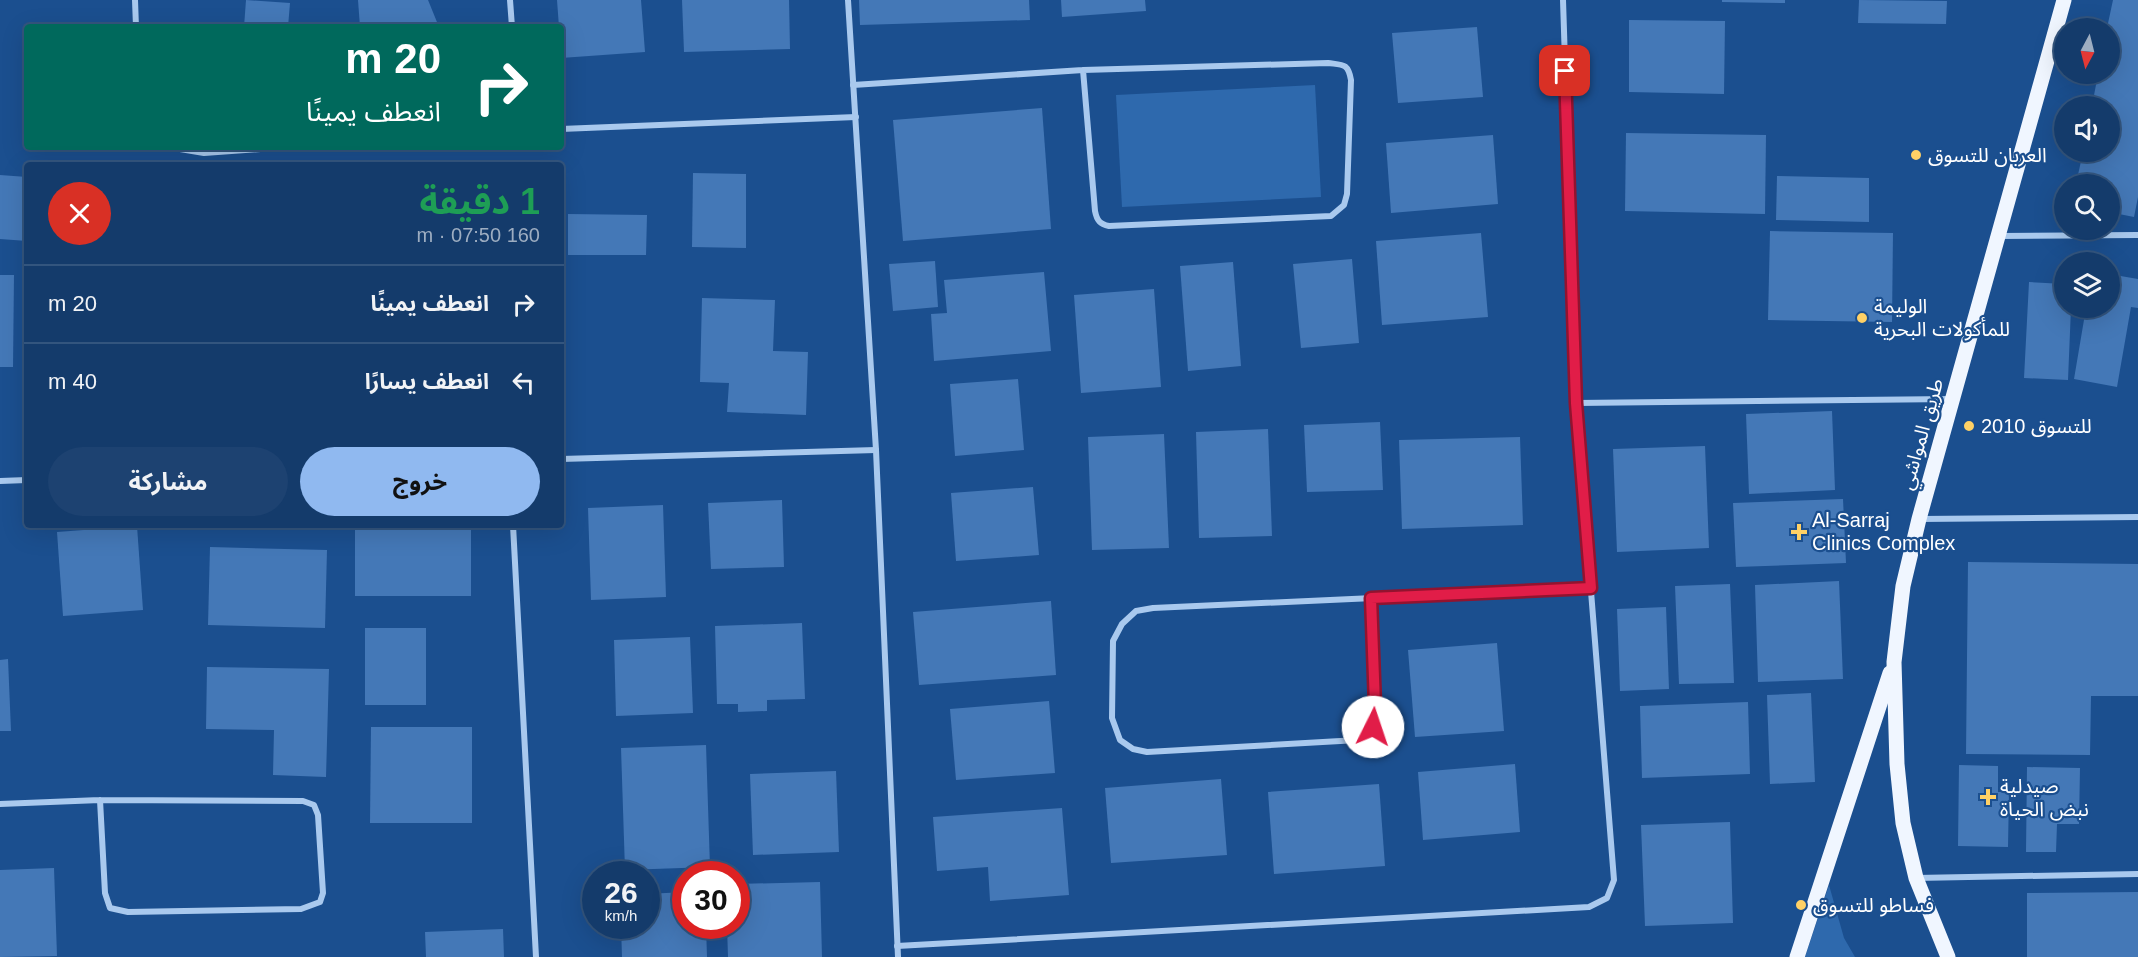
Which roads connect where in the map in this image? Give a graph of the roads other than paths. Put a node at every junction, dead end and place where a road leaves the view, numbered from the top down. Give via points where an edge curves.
1 (135, 0) edge
2 (510, 0) edge
3 (848, 0) edge
4 (1563, 0) edge
5 (2064, 0) edge
6 (136, 24) edge
7 (512, 24) edge
8 (1083, 69) junction
9 (853, 85) junction
10 (856, 117) junction
11 (564, 129) edge
12 (186, 150) edge
13 (245, 150) edge
14 (2138, 235) edge
15 (1999, 236) junction
16 (1953, 399) junction
17 (1576, 403) junction
18 (876, 450) junction
19 (564, 459) edge
20 (24, 480) edge
21 (0, 482) edge
22 (2138, 517) edge
23 (1919, 519) junction
24 (513, 528) edge
25 (1591, 588) junction
26 (1371, 598) junction
27 (1894, 662) junction
28 (100, 800) junction
29 (0, 804) edge
30 (2138, 874) edge
31 (1916, 878) junction
32 (897, 946) junction
33 (1948, 956) edge
34 (536, 957) edge
35 (898, 957) edge
36 (1797, 957) edge

1 - 6 street
2 - 7 street
3 - 9 street
4 - 17 street
5 - 15 main road, طريق المواشي
8 - 8 street via 1343,65 1351,80 1344,205 1331,216 1102,224 1096,220
8 - 9 street
9 - 10 street
10 - 11 street
10 - 18 street
12 - 13 street
14 - 15 street
15 - 16 main road, طريق المواشي
16 - 17 street
16 - 23 main road, طريق المواشي
17 - 25 street
18 - 19 street
18 - 32 street
20 - 21 street
22 - 23 street
23 - 27 main road, طريق المواشي via 1903,586
24 - 34 street
25 - 26 street
25 - 32 street via 1614,880 1607,898 1589,907
26 - 26 street via 1136,611 1122,624 1113,641 1112,718 1120,740 1147,752 1358,740 1373,727
27 - 31 main road, طريق المواشي via 1903,823
27 - 36 main road
28 - 28 street via 284,800 314,804 323,894 320,902 302,909 128,912 110,908 105,893
28 - 29 street
30 - 31 street
31 - 33 main road, طريق المواشي
32 - 35 street

